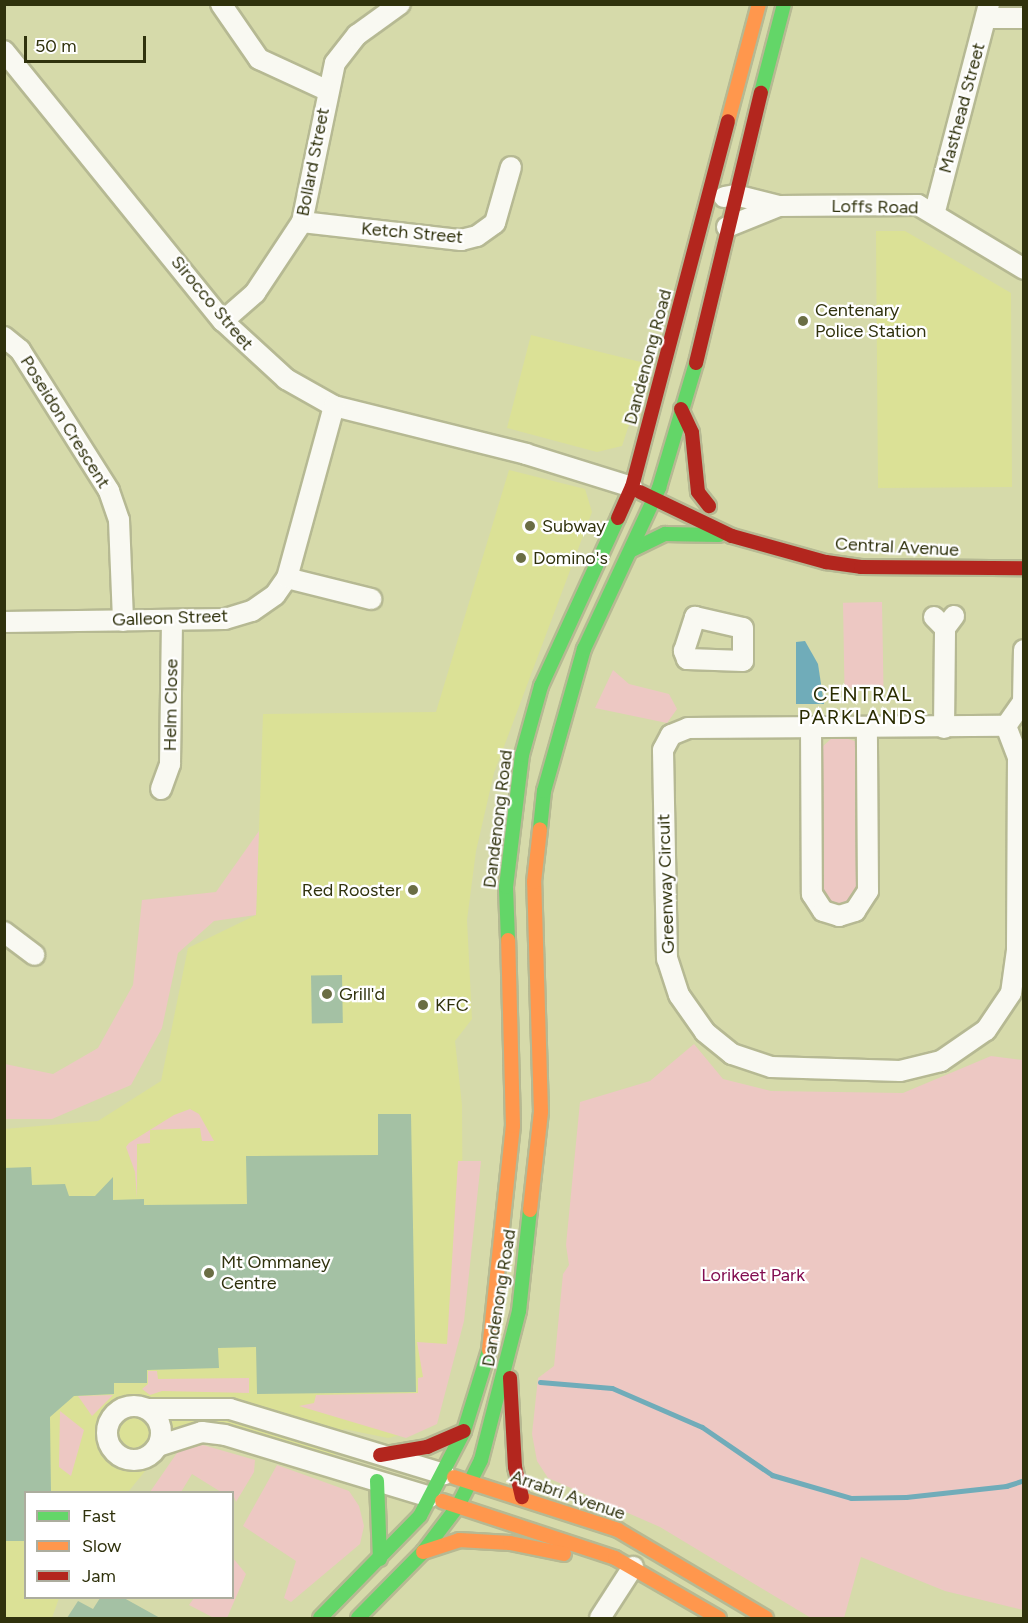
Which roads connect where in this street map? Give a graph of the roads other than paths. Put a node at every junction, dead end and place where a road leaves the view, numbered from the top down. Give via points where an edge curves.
1 (221, 4) edge
2 (400, 4) edge
3 (759, 4) edge
4 (784, 4) edge
5 (988, 11) edge
6 (1023, 18) edge
7 (4, 51) edge
8 (11, 72) edge
9 (326, 90) junction
10 (511, 167) dead end
11 (735, 195) junction
12 (709, 200) junction
13 (779, 206) junction
14 (935, 211) junction
15 (302, 222) junction
16 (727, 227) junction
17 (1023, 270) edge
18 (223, 321) junction
19 (4, 337) edge
20 (334, 406) junction
21 (681, 409) junction
22 (632, 487) junction
23 (656, 494) junction
24 (709, 506) junction
25 (727, 514) dead end
26 (745, 525) dead end
27 (732, 536) junction
28 (772, 545) junction
29 (632, 550) junction
30 (1023, 568) edge
31 (287, 578) junction
32 (371, 599) dead end
33 (172, 620) junction
34 (944, 620) dead end
35 (123, 621) junction
36 (4, 622) edge
37 (1023, 650) edge
38 (1006, 726) junction
39 (811, 728) junction
40 (944, 728) junction
41 (867, 729) junction
42 (161, 789) dead end
43 (4, 932) edge
44 (34, 955) dead end
45 (508, 1362) junction
46 (147, 1409) junction
47 (464, 1431) junction
48 (158, 1446) junction
49 (380, 1455) junction
50 (444, 1474) junction
51 (377, 1481) junction
52 (471, 1482) junction
53 (430, 1497) junction
54 (522, 1497) junction
55 (458, 1506) junction
56 (423, 1552) junction
57 (615, 1558) junction
58 (380, 1559) junction
59 (633, 1567) junction
60 (320, 1618) edge
61 (358, 1618) edge
62 (600, 1618) edge
63 (719, 1618) edge
64 (766, 1618) edge

1 - 9 street via 259,59
2 - 9 street, Bollard Street via 357,35 335,63
3 - 12 main road, Dandenong Road
4 - 11 main road, Dandenong Road
5 - 6 street
5 - 14 street, Masthead Street
7 - 8 street, Sirocco Street
8 - 18 street, Sirocco Street
9 - 15 street, Bollard Street
10 - 15 street, Ketch Street via 495,223 469,238
11 - 12 street, Loffs Road
11 - 13 street, Loffs Road
11 - 16 main road, Dandenong Road
12 - 22 main road, Dandenong Road
13 - 14 street, Loffs Road via 918,205
13 - 16 street, Loffs Road
14 - 17 street, Loffs Road via 947,227
15 - 18 street, Bollard Street via 255,293
16 - 21 main road, Dandenong Road via 711,311
18 - 20 street, Sirocco Street via 286,379
19 - 35 street, Poseidon Crescent via 20,350 109,491 119,520
20 - 22 street, Sirocco Street via 526,454
20 - 31 street, Galleon Street
21 - 23 main road, Dandenong Road
21 - 24 main road via 692,433 698,492
22 - 23 main road, Central Avenue
22 - 47 main road, Dandenong Road via 541,686 522,755 506,887 513,1126 490,1347
23 - 24 main road, Central Avenue
23 - 27 main road, Central Avenue
23 - 29 main road, Dandenong Road
24 - 25 main road, Central Avenue
26 - 28 main road, Central Avenue
27 - 28 main road, Central Avenue
27 - 29 main road, Central Avenue via 665,534
28 - 30 main road, Central Avenue via 861,567
29 - 45 main road, Dandenong Road via 584,649 558,731 541,810 534,882 541,1112 519,1311
31 - 32 street
31 - 33 street, Galleon Street via 275,595 252,611 225,619
33 - 35 street, Galleon Street
33 - 42 street, Helm Close via 170,764
34 - 40 street
35 - 36 street, Galleon Street
37 - 38 street via 1023,702
38 - 39 street, Greenway Circuit via 1018,757 1018,924 1011,993 982,1034 940,1061 900,1071 771,1067 732,1054 705,1032 679,994 667,959 663,750 671,735 688,728
38 - 40 street, Greenway Circuit
39 - 41 street, Greenway Circuit
39 - 41 street via 812,894 824,911 840,916 855,912 867,891
40 - 41 street, Greenway Circuit
43 - 44 street
45 - 52 main road, Dandenong Road
45 - 54 main road via 516,1426 515,1467
46 - 48 street via 159,1424
46 - 48 street via 130,1406 116,1413 108,1428 110,1444 129,1459 146,1457
46 - 49 street via 230,1409
47 - 49 main road via 427,1447
47 - 50 main road, Dandenong Road
48 - 51 street via 185,1436 225,1435
49 - 50 street
50 - 52 main road, Arrabri Avenue
50 - 53 main road, Dandenong Road
51 - 53 street
51 - 58 main road
52 - 54 main road, Arrabri Avenue
52 - 55 main road, Dandenong Road
53 - 55 main road
53 - 58 main road, Dandenong Road via 420,1516
54 - 64 main road, Arrabri Avenue via 584,1516 652,1547
55 - 56 main road, Dandenong Road
55 - 57 main road
56 - 57 main road via 459,1540 510,1543 584,1561
56 - 61 main road, Dandenong Road
57 - 59 main road
58 - 60 main road, Dandenong Road
59 - 62 street
59 - 63 main road

